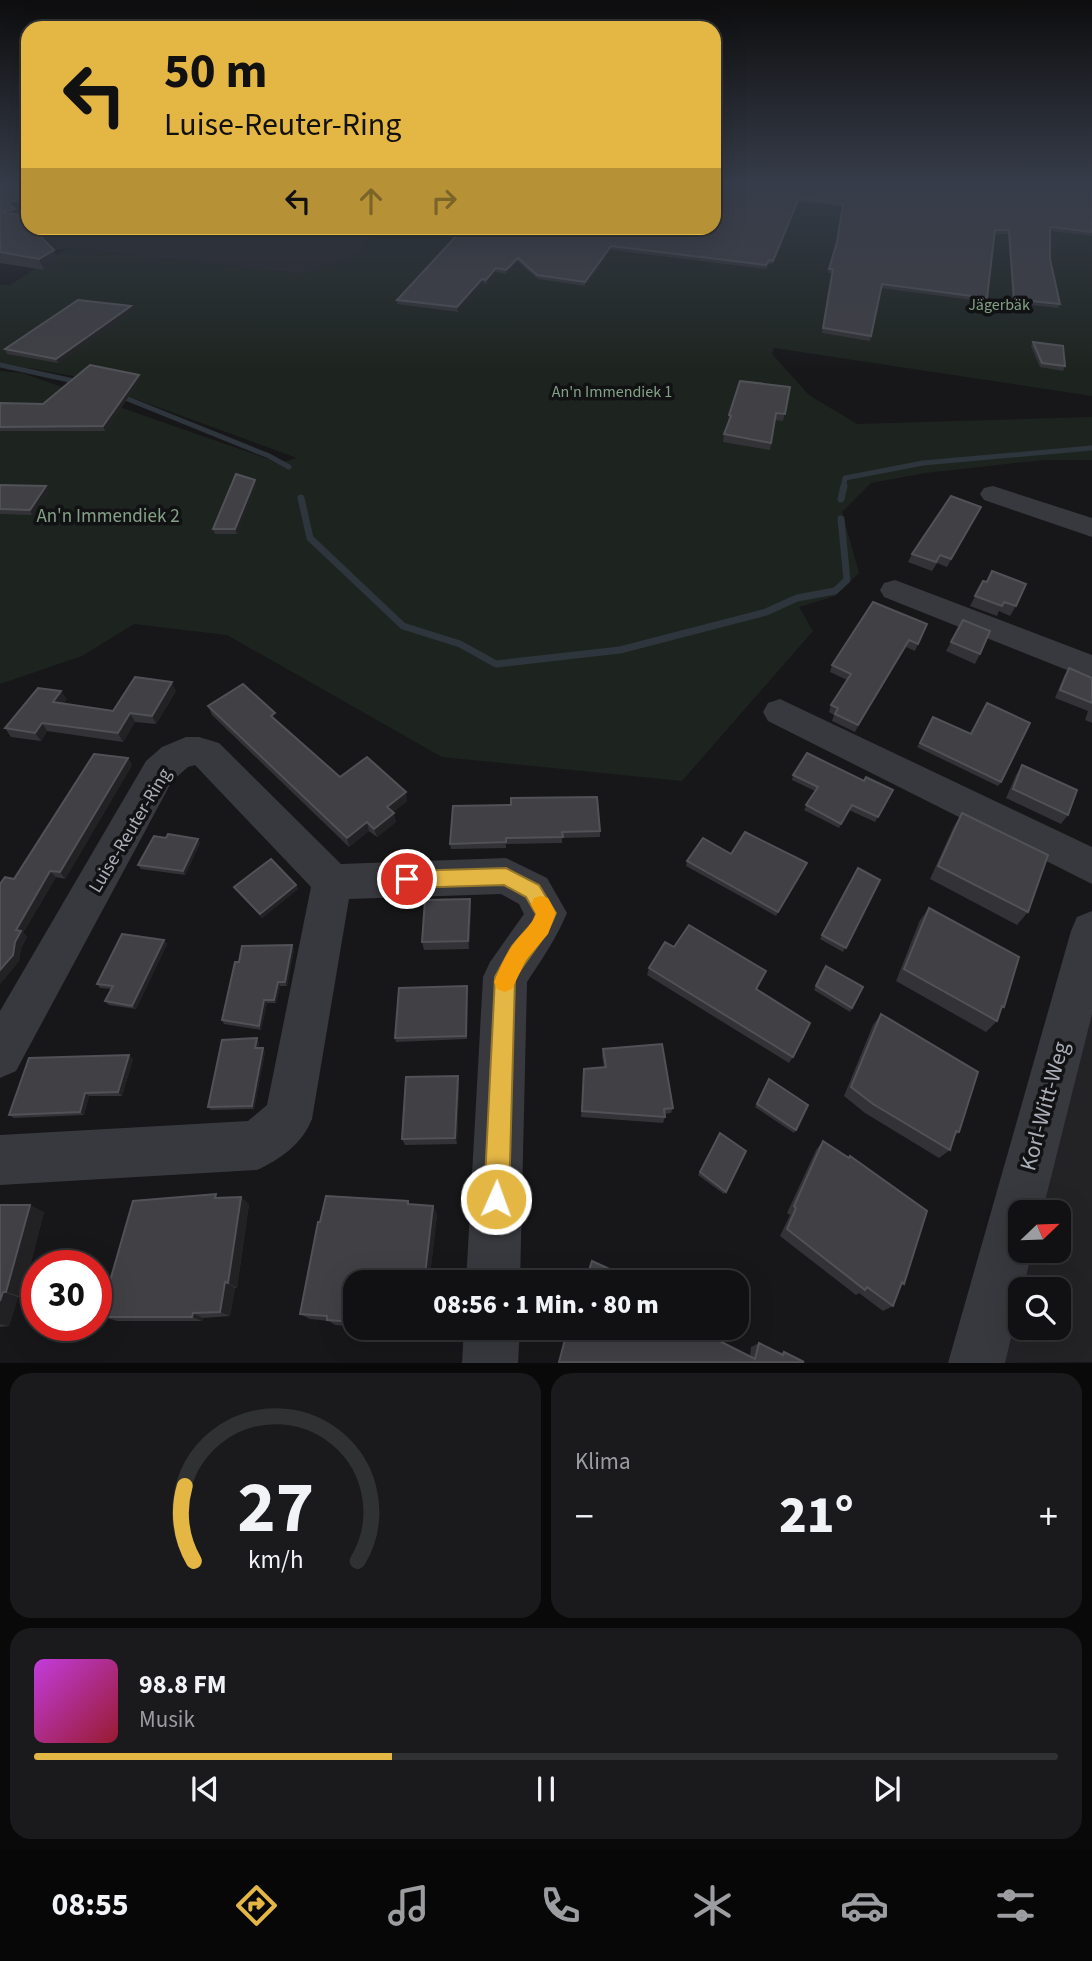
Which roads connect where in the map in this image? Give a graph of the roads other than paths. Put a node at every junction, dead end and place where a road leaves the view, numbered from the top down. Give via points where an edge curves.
1 (993, 494) dead end
2 (1092, 528) edge
3 (895, 590) dead end
4 (1092, 668) edge
5 (780, 712) dead end
6 (1092, 866) edge
7 (332, 882) junction
8 (1092, 931) edge
9 (0, 1055) edge
10 (0, 1160) edge
11 (494, 1270) edge
12 (491, 1340) edge
13 (490, 1363) edge
14 (976, 1363) edge

1 - 2 street
3 - 4 street
5 - 6 street
7 - 9 street, Luise-Reuter-Ring via 206,753 192,749 175,755 159,771
7 - 10 street via 288,1119 257,1145
7 - 11 street via 506,876 533,891 546,913 505,977
8 - 14 street, Korl-Witt-Weg
12 - 13 street

